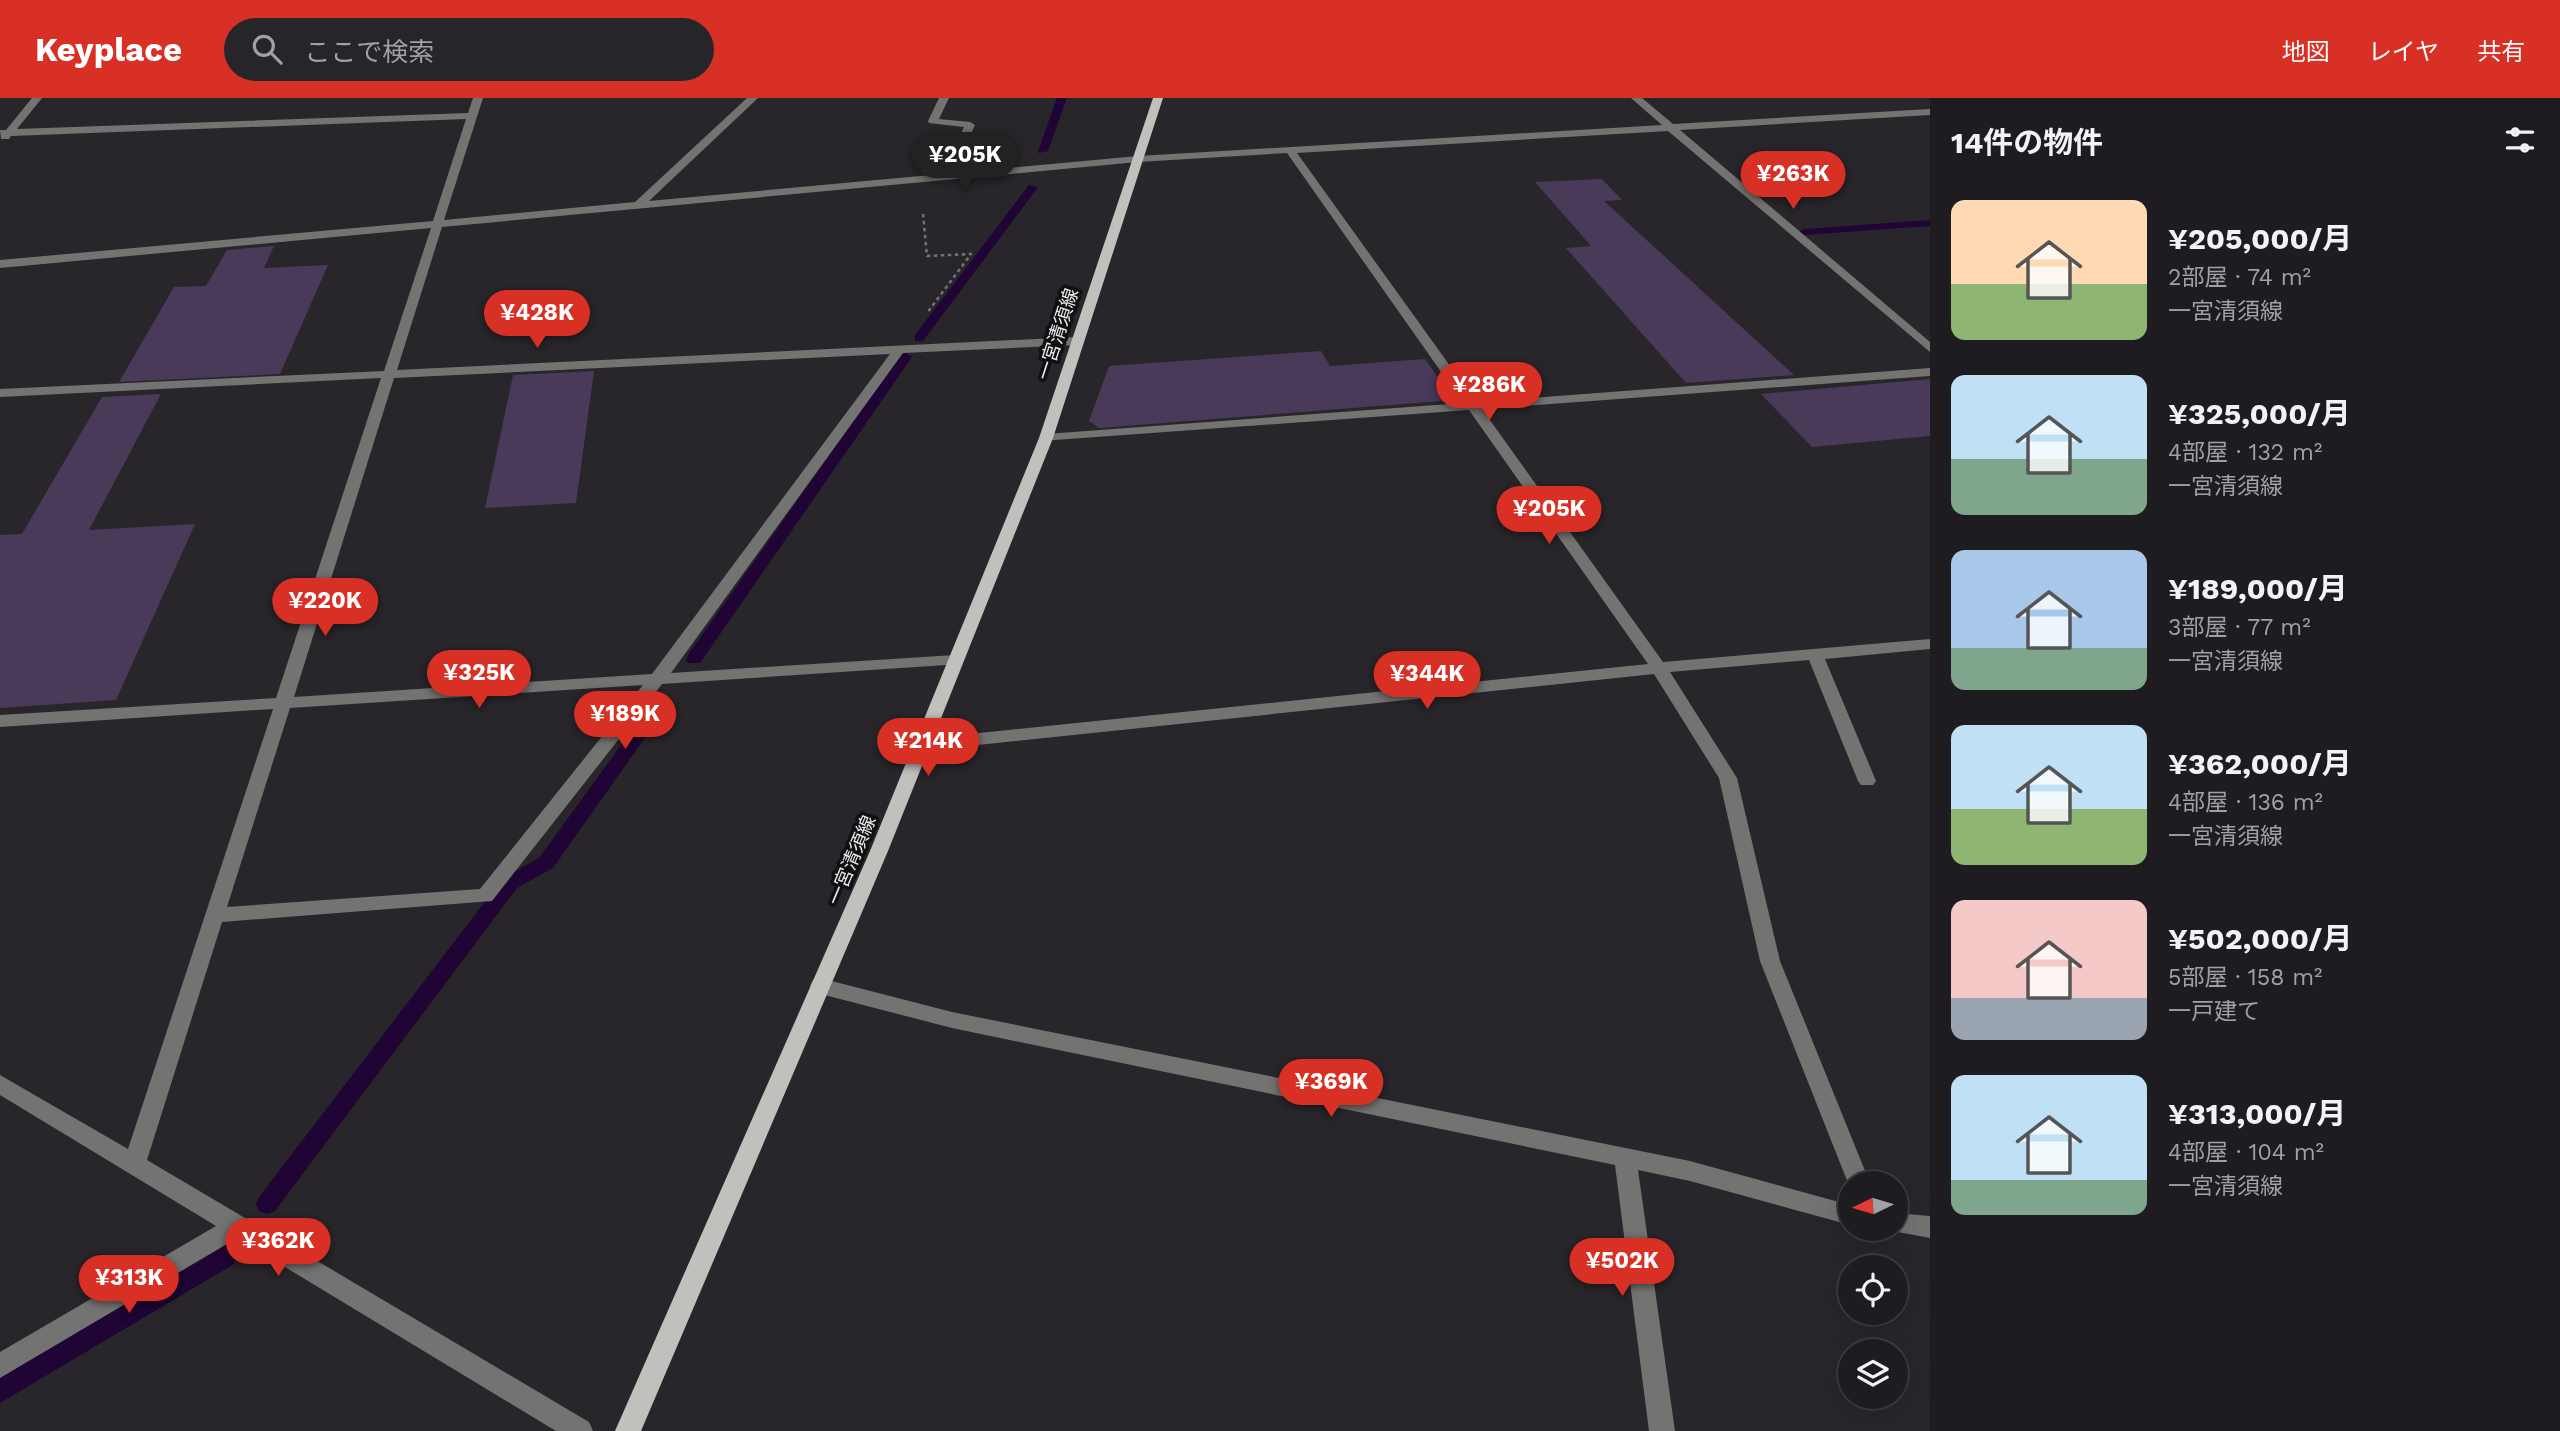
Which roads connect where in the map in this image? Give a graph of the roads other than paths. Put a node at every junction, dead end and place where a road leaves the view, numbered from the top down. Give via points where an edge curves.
1 (37, 98) edge
2 (478, 98) edge
3 (753, 98) edge
4 (944, 98) edge
5 (1158, 98) edge
6 (1636, 98) edge
7 (1930, 111) edge
8 (472, 116) junction
9 (1670, 127) junction
10 (4, 133) edge
11 (0, 142) edge
12 (1290, 150) junction
13 (1138, 159) junction
14 (945, 178) junction
15 (637, 206) junction
16 (437, 225) junction
17 (0, 264) edge
18 (1076, 341) junction
19 (1930, 348) edge
20 (899, 350) junction
21 (1930, 372) edge
22 (390, 374) junction
23 (0, 393) edge
24 (1471, 406) junction
25 (1046, 438) junction
26 (1930, 644) edge
27 (1815, 654) junction
28 (956, 660) junction
29 (1659, 668) junction
30 (658, 678) junction
31 (285, 704) junction
32 (0, 721) edge
33 (921, 745) junction
34 (1867, 781) dead end
35 (216, 915) junction
36 (820, 986) junction
37 (0, 1084) edge
38 (1625, 1158) junction
39 (134, 1166) junction
40 (1854, 1171) edge
41 (1838, 1212) edge
42 (1908, 1224) edge
43 (235, 1227) junction
44 (1930, 1227) edge
45 (0, 1366) edge
46 (580, 1431) edge
47 (628, 1431) edge
48 (1662, 1431) edge

1 - 10 street
2 - 8 street
3 - 15 street
4 - 14 street via 933,121 970,125
5 - 13 main road, 一宮清須線
6 - 9 street
7 - 9 street
8 - 10 street
8 - 16 street
9 - 12 street
9 - 19 street
10 - 11 street
12 - 13 street
12 - 24 street
13 - 14 street
13 - 18 main road, 一宮清須線
14 - 15 street
15 - 16 street
16 - 17 street
16 - 22 street
18 - 20 street
18 - 25 main road, 一宮清須線
20 - 22 street
20 - 30 street
21 - 24 street
22 - 23 street
22 - 31 street
24 - 25 street
24 - 29 street
25 - 28 main road, 一宮清須線
26 - 27 street
27 - 29 street
27 - 34 street
28 - 30 street
28 - 33 main road, 一宮清須線
29 - 33 street
29 - 40 street via 1728,778 1770,961
30 - 31 street
30 - 35 street via 485,896
31 - 32 street
31 - 35 street
33 - 36 main road, 一宮清須線
35 - 39 street
36 - 38 street via 952,1020
36 - 47 main road, 一宮清須線
37 - 39 street
38 - 41 street
38 - 48 street
39 - 43 street
42 - 44 street
43 - 45 street
43 - 46 street

